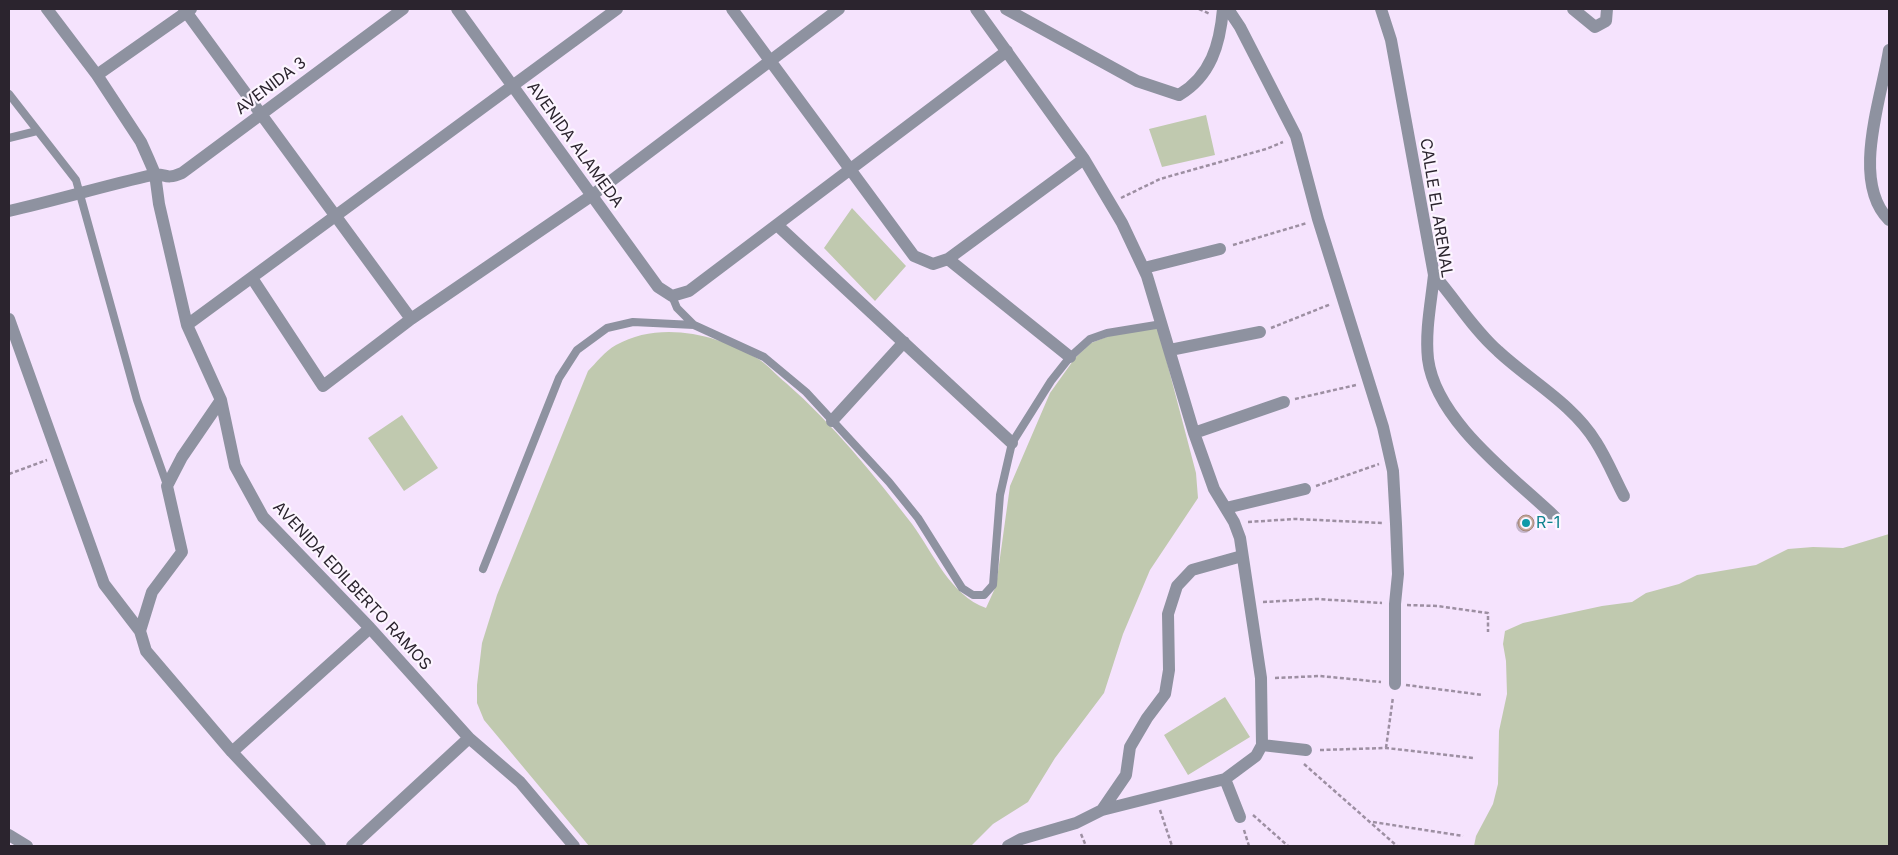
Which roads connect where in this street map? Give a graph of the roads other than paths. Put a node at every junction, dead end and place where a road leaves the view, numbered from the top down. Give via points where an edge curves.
1 (47, 9) edge
2 (403, 9) edge
3 (457, 9) edge
4 (617, 9) edge
5 (732, 9) edge
6 (839, 9) edge
7 (976, 9) edge
8 (1006, 9) edge
9 (1223, 9) edge
10 (1228, 9) edge
11 (1381, 9) edge
12 (1573, 9) edge
13 (1607, 9) edge
14 (187, 10) edge
15 (1889, 50) edge
16 (1006, 51) junction
17 (771, 61) junction
18 (97, 75) junction
19 (512, 85) junction
20 (9, 94) edge
21 (261, 114) junction
22 (37, 131) junction
23 (9, 138) edge
24 (1084, 159) junction
25 (850, 169) junction
26 (155, 174) junction
27 (81, 195) junction
28 (591, 196) junction
29 (9, 211) edge
30 (335, 216) junction
31 (1889, 220) edge
32 (777, 225) junction
33 (1220, 249) road end
34 (948, 260) junction
35 (1144, 268) junction
36 (1434, 275) junction
37 (252, 278) junction
38 (672, 296) junction
39 (9, 319) edge
40 (411, 319) junction
41 (1162, 324) junction
42 (186, 325) junction
43 (694, 325) junction
44 (1260, 332) road end
45 (904, 342) junction
46 (1170, 350) junction
47 (1070, 357) junction
48 (221, 400) junction
49 (1284, 402) road end
50 (832, 421) junction
51 (1194, 433) junction
52 (1012, 443) junction
53 (167, 486) junction
54 (1305, 489) road end
55 (1624, 496) dead end
56 (1226, 508) junction
57 (1554, 517) dead end
58 (1242, 556) junction
59 (483, 569) dead end
60 (370, 628) junction
61 (140, 631) junction
62 (1395, 684) road end
63 (469, 738) junction
64 (1262, 745) junction
65 (1306, 750) road end
66 (232, 752) junction
67 (1225, 779) junction
68 (1102, 810) junction
69 (1240, 817) road end
70 (9, 835) edge
71 (27, 846) edge
72 (320, 846) edge
73 (352, 846) edge
74 (572, 846) edge
75 (1008, 846) edge

1 - 18 street, AVENIDA EDILBERTO RAMOS
2 - 21 street, AVENIDA 3
3 - 19 street, AVENIDA ALAMEDA
4 - 19 street
5 - 17 street
6 - 17 street
7 - 16 street
8 - 9 street via 1137,81 1179,95 1190,89 1212,60 1221,37
10 - 62 street via 1296,136 1318,219 1383,427 1393,471 1396,524
11 - 36 street, CALLE EL ARENAL via 1391,40
12 - 13 street via 1595,27 1606,21
14 - 18 street
14 - 21 street
15 - 31 street via 1875,121 1870,171 1878,203
16 - 24 street
16 - 25 street
17 - 25 street
17 - 28 street
18 - 26 street, AVENIDA EDILBERTO RAMOS via 141,142
19 - 28 street, AVENIDA ALAMEDA
19 - 30 street
20 - 22 lane
21 - 26 street, AVENIDA 3 via 182,173 170,178
21 - 30 street
22 - 23 lane
22 - 27 lane via 76,180
24 - 34 street
24 - 35 street via 1122,222
25 - 32 street
25 - 34 street via 914,256 933,264
26 - 27 street, AVENIDA 3
26 - 42 street, AVENIDA EDILBERTO RAMOS
27 - 29 street, AVENIDA 3
27 - 53 lane via 137,400
28 - 38 street, AVENIDA ALAMEDA via 658,287
28 - 40 street
30 - 37 street
30 - 40 street
32 - 38 street via 689,291
32 - 45 street
33 - 35 street
34 - 47 street
35 - 41 street
36 - 55 street via 1498,352 1583,424
36 - 57 street, CALLE EL ARENAL via 1429,308 1428,360 1444,404 1464,431
37 - 40 street via 324,386
37 - 42 street
38 - 43 lane via 677,308
39 - 61 street via 104,584
41 - 46 street
41 - 47 lane via 1090,339
42 - 48 street, AVENIDA EDILBERTO RAMOS
43 - 50 lane via 764,357 806,392
43 - 59 lane via 633,322 607,328 577,350 560,378
44 - 46 street
45 - 50 street
45 - 52 street
46 - 51 street
47 - 52 lane
48 - 53 street via 182,457
48 - 60 street, AVENIDA EDILBERTO RAMOS via 234,466 263,517
49 - 51 street
50 - 52 lane via 889,482 918,518 962,588 973,595 984,595 993,585 1000,494
51 - 56 street via 1214,489
53 - 61 street via 182,552 152,592
54 - 56 street
56 - 58 street via 1240,538
58 - 64 street via 1260,678
58 - 68 street via 1192,570 1177,586 1168,614 1169,670 1165,694 1130,747 1126,775
60 - 63 street, AVENIDA EDILBERTO RAMOS
60 - 66 street
61 - 66 street via 146,651
63 - 73 street
63 - 74 street, AVENIDA EDILBERTO RAMOS via 520,782
64 - 65 street
64 - 67 street via 1256,756
66 - 72 street
67 - 68 street
67 - 69 street
68 - 75 street via 1076,823
70 - 71 street

